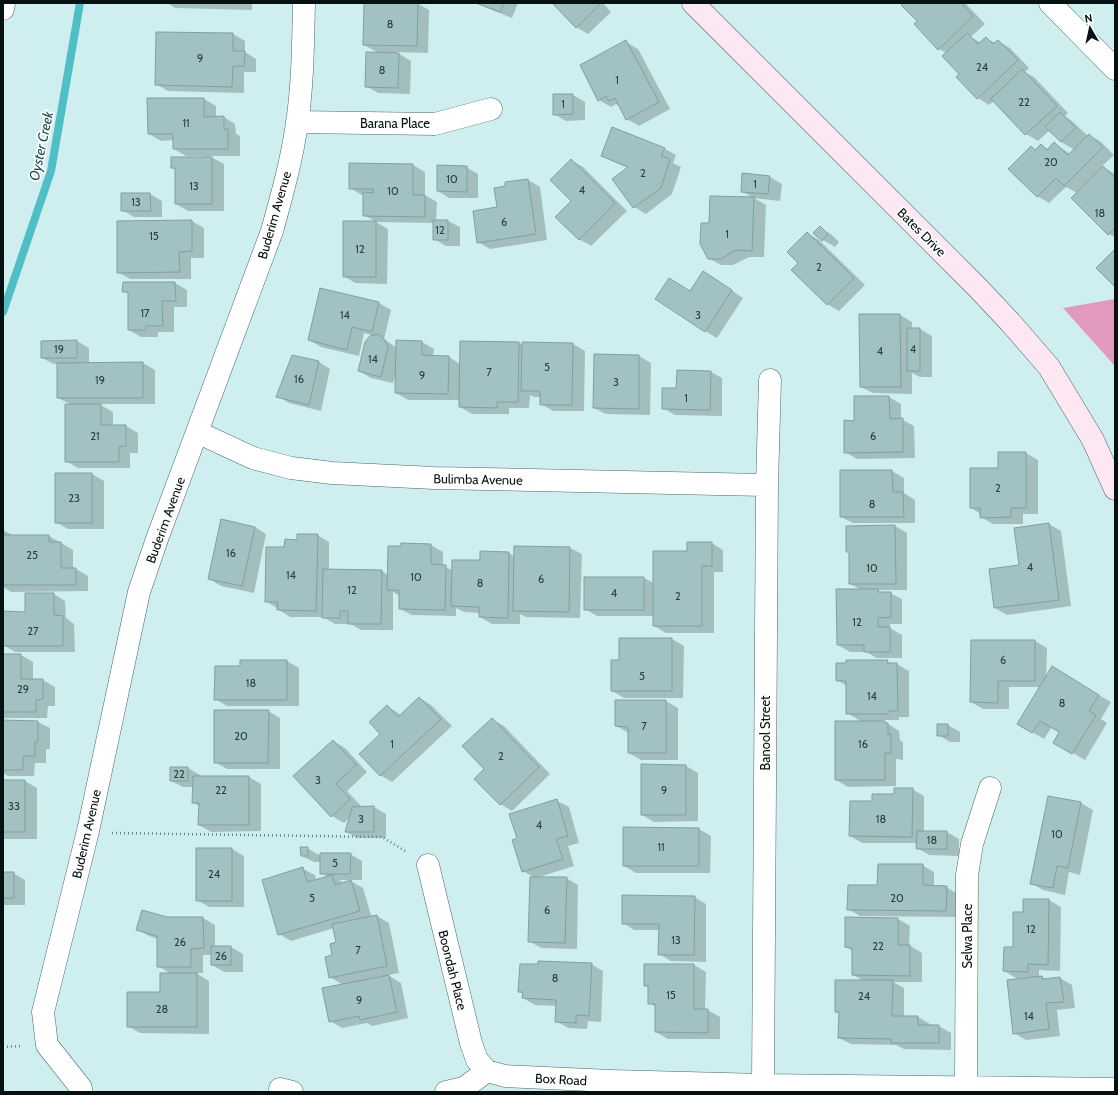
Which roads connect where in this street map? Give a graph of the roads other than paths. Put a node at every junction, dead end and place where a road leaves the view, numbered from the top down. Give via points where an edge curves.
1 (4, 3) edge
2 (304, 3) edge
3 (693, 3) edge
4 (1050, 3) edge
5 (3, 9) edge
6 (1115, 69) edge
7 (491, 109) dead end
8 (297, 122) junction
9 (770, 380) dead end
10 (197, 432) junction
11 (767, 485) junction
12 (1115, 489) edge
13 (990, 788) dead end
14 (428, 865) dead end
15 (487, 1071) junction
16 (763, 1085) junction
17 (611, 1087) edge
18 (966, 1087) junction
19 (1115, 1089) edge
20 (921, 1090) edge
21 (81, 1092) edge
22 (446, 1092) edge

1 - 5 street
2 - 8 street, Buderim Avenue
3 - 12 street, Bates Drive via 966,276 1049,367 1093,440
4 - 6 street
7 - 8 street, Barana Place via 435,124
8 - 10 street, Buderim Avenue via 285,185 272,231
9 - 11 street, Banool Street
10 - 11 street, Bulimba Avenue via 253,458 292,468 332,474
10 - 21 street, Buderim Avenue via 139,592 88,831 44,1012 47,1045 81,1088
11 - 16 street, Banool Street
13 - 18 street, Selwa Place via 972,844 967,875
14 - 15 street, Boondah Place via 471,1043 477,1060
15 - 17 street, Box Road via 505,1076
15 - 22 street via 464,1088
16 - 17 street, Box Road
16 - 20 street, Box Road
18 - 19 street, Box Road
18 - 20 street, Box Road

